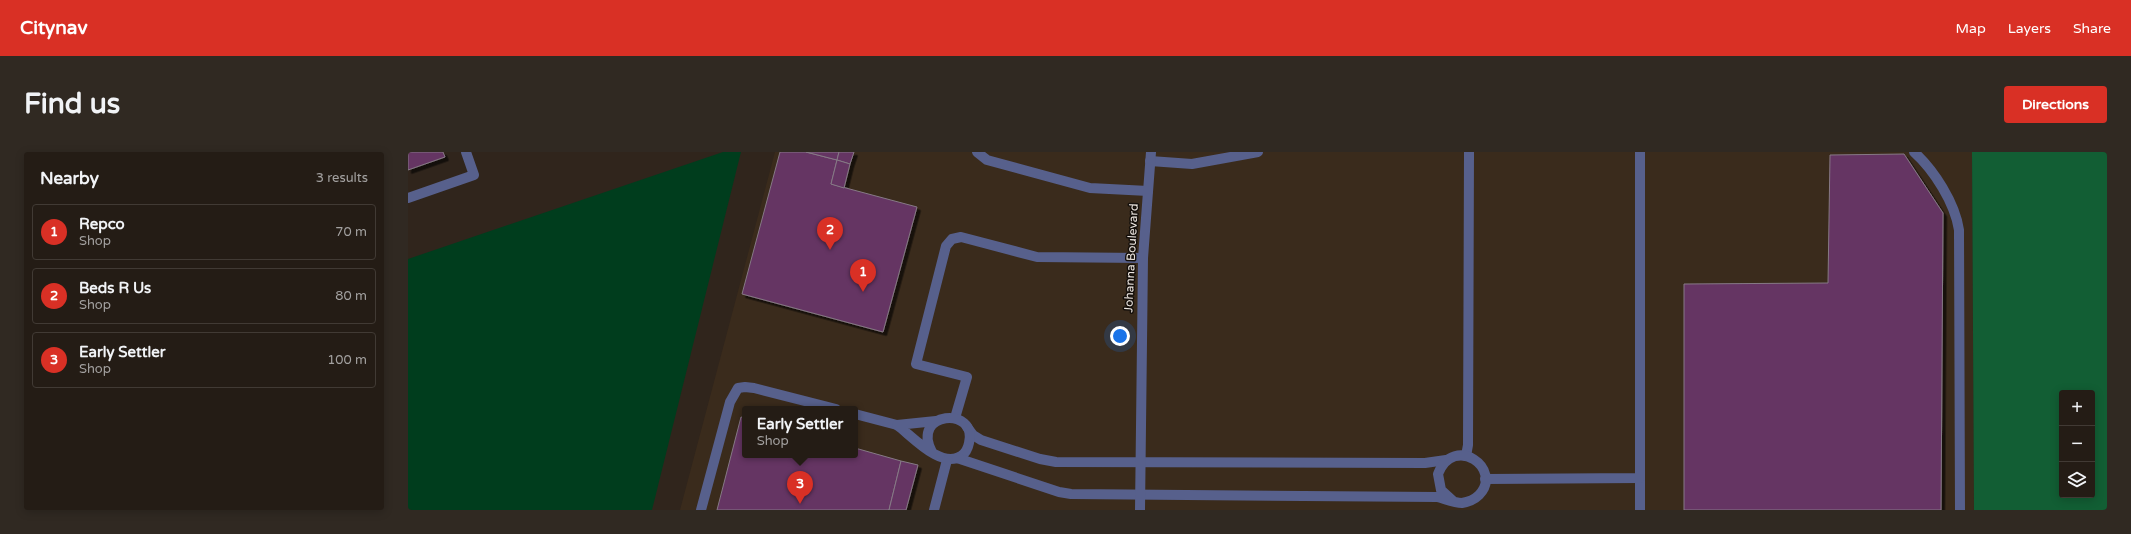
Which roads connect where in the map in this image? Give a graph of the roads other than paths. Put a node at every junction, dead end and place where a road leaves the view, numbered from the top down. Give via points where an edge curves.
1 (466, 152) edge
2 (977, 152) edge
3 (1258, 152) edge
4 (1469, 152) edge
5 (1640, 152) edge
6 (1914, 152) edge
7 (1150, 157) edge
8 (1148, 191) junction
9 (408, 198) edge
10 (1143, 258) junction
11 (824, 406) edge
12 (858, 415) edge
13 (956, 418) junction
14 (936, 421) junction
15 (897, 425) junction
16 (967, 427) junction
17 (932, 452) junction
18 (1466, 456) junction
19 (952, 459) junction
20 (1446, 460) junction
21 (1140, 462) junction
22 (1640, 478) junction
23 (1485, 479) junction
24 (1140, 495) junction
25 (1453, 501) junction
26 (1466, 506) edge
27 (701, 510) edge
28 (934, 510) edge
29 (1140, 510) edge
30 (1640, 510) edge
31 (1960, 510) edge

1 - 9 street via 474,175
2 - 8 street via 987,160 1090,188
3 - 7 street via 1192,164
4 - 18 street
5 - 22 street
6 - 31 street via 1923,160 1950,201 1957,215 1959,230
7 - 8 street, Johanna Boulevard
8 - 10 street, Johanna Boulevard
10 - 13 street via 1037,257 961,237 952,238 946,246 916,364 967,377
10 - 21 street, Johanna Boulevard
11 - 27 street via 754,388 738,388 730,402
12 - 15 street
13 - 14 street via 949,417
13 - 16 street
14 - 15 street
14 - 17 street via 931,426 927,439
15 - 17 street
16 - 19 street via 970,434 968,448
16 - 21 street via 973,436 981,440 1040,460 1076,463
17 - 19 street via 936,456
18 - 20 street via 1454,456
18 - 23 street via 1481,465
19 - 24 street via 1059,492
19 - 28 street
20 - 21 street via 1426,463
20 - 25 street via 1440,470 1438,483 1445,496
21 - 24 street, Johanna Boulevard
22 - 23 street
22 - 30 street
23 - 26 street via 1481,493
24 - 25 street via 1437,497
24 - 29 street, Johanna Boulevard
25 - 26 street

